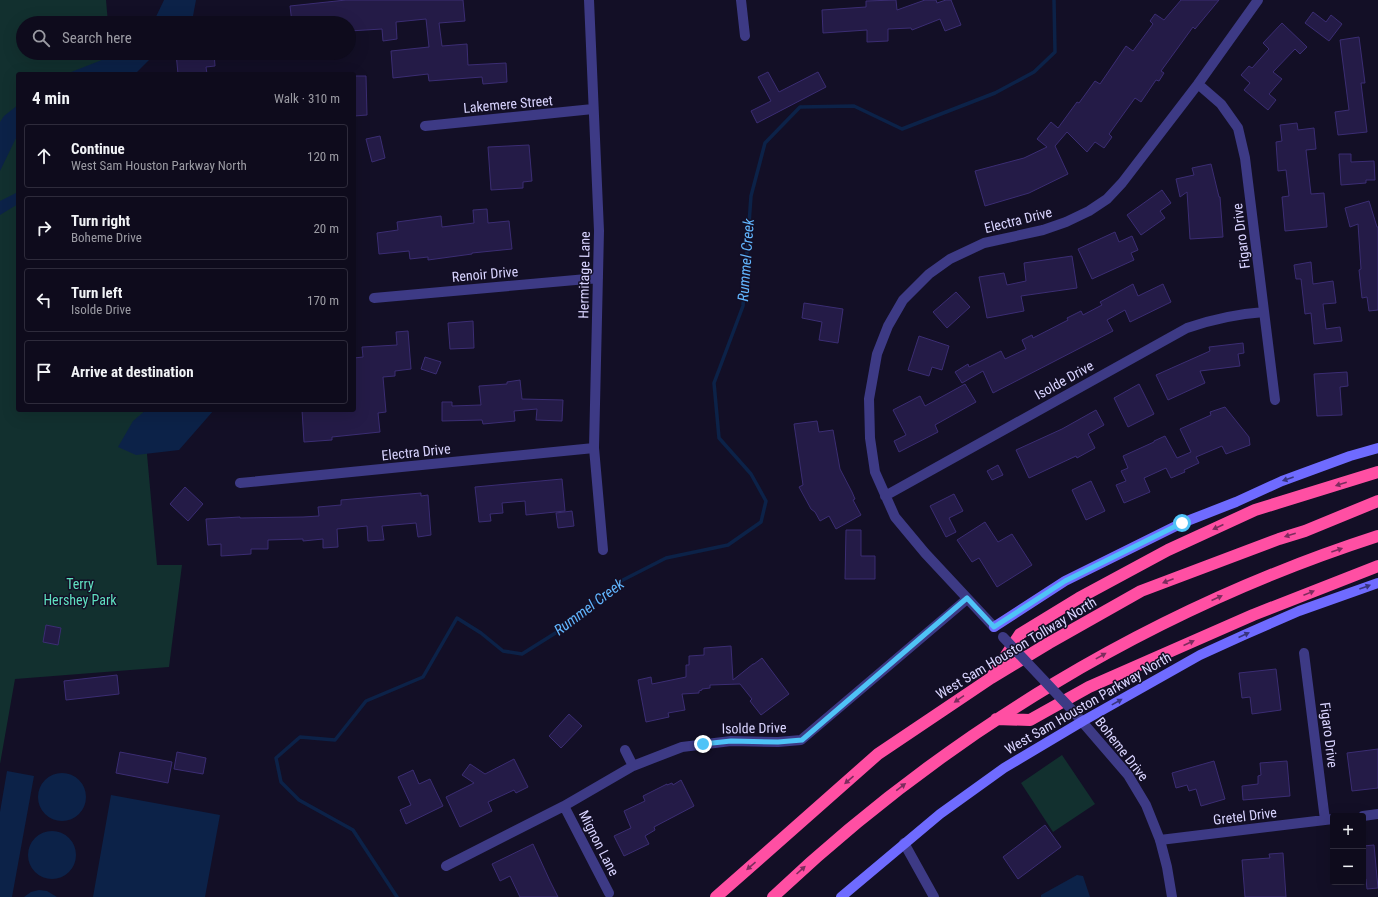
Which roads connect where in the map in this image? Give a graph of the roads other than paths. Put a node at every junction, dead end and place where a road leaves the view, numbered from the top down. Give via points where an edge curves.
1 (589, 0) edge
2 (741, 0) edge
3 (1258, 0) edge
4 (745, 36) dead end
5 (1198, 84) junction
6 (593, 109) junction
7 (425, 126) dead end
8 (598, 278) junction
9 (374, 298) dead end
10 (1264, 312) junction
11 (1275, 400) dead end
12 (594, 448) junction
13 (1378, 448) edge
14 (1378, 472) edge
15 (240, 483) dead end
16 (885, 496) junction
17 (1378, 501) edge
18 (1378, 536) edge
19 (603, 550) dead end
20 (1378, 566) edge
21 (1378, 582) edge
22 (967, 598) junction
23 (994, 627) junction
24 (1304, 653) dead end
25 (991, 678) junction
26 (996, 719) junction
27 (1083, 721) junction
28 (625, 750) dead end
29 (633, 766) junction
30 (564, 806) junction
31 (1378, 814) edge
32 (1366, 816) edge
33 (1329, 820) edge
34 (1160, 840) junction
35 (904, 843) junction
36 (446, 866) dead end
37 (609, 893) dead end
38 (716, 897) edge
39 (773, 897) edge
40 (841, 897) edge
41 (934, 897) edge
42 (1172, 897) edge

1 - 6 street, Hermitage Lane
2 - 4 street
3 - 5 street, Electra Drive
5 - 10 street, Figaro Drive via 1221,104 1238,128 1245,158
5 - 16 street, Electra Drive via 1107,199 1066,222 1043,230 984,243 950,259 928,274 903,300 888,326 877,354 869,399 870,438 875,472
6 - 7 street, Lakemere Street
6 - 8 street, Hermitage Lane via 599,224
8 - 9 street, Renoir Drive
8 - 12 street, Hermitage Lane
10 - 11 street, Figaro Drive
10 - 16 street, Isolde Drive via 1212,319 1186,328
12 - 15 street, Electra Drive
12 - 19 street, Hermitage Lane
13 -> 23 main road via 1282,481 1182,523 1065,581
14 -> 25 highway via 1255,510 1168,550 1079,598 1020,634
16 - 22 street, Boheme Drive via 895,517
17 -> 25 highway, West Sam Houston Tollway North via 1141,592
26 -> 18 highway via 1079,668 1178,616 1287,569
26 -> 20 highway via 1030,720 1089,687 1253,615
27 -> 21 main road, West Sam Houston Parkway North via 1200,655 1238,637
22 - 23 street, Boheme Drive
22 - 29 street, Isolde Drive via 802,740 731,741 682,747
23 - 27 street, Boheme Drive, bridge
24 - 33 street, Figaro Drive
25 -> 38 highway, West Sam Houston Tollway North via 878,754
39 -> 26 highway via 882,801
27 - 34 street, Boheme Drive via 1128,775 1146,805
27 - 35 main road, West Sam Houston Parkway North via 1004,768
28 - 29 street
29 - 30 street, Isolde Drive
30 - 36 street, Isolde Drive
30 - 37 street, Mignon Lane
31 - 32 street
33 - 34 street, Gretel Drive
34 - 42 street, Boheme Drive
35 - 40 main road, West Sam Houston Parkway North
35 - 41 street

